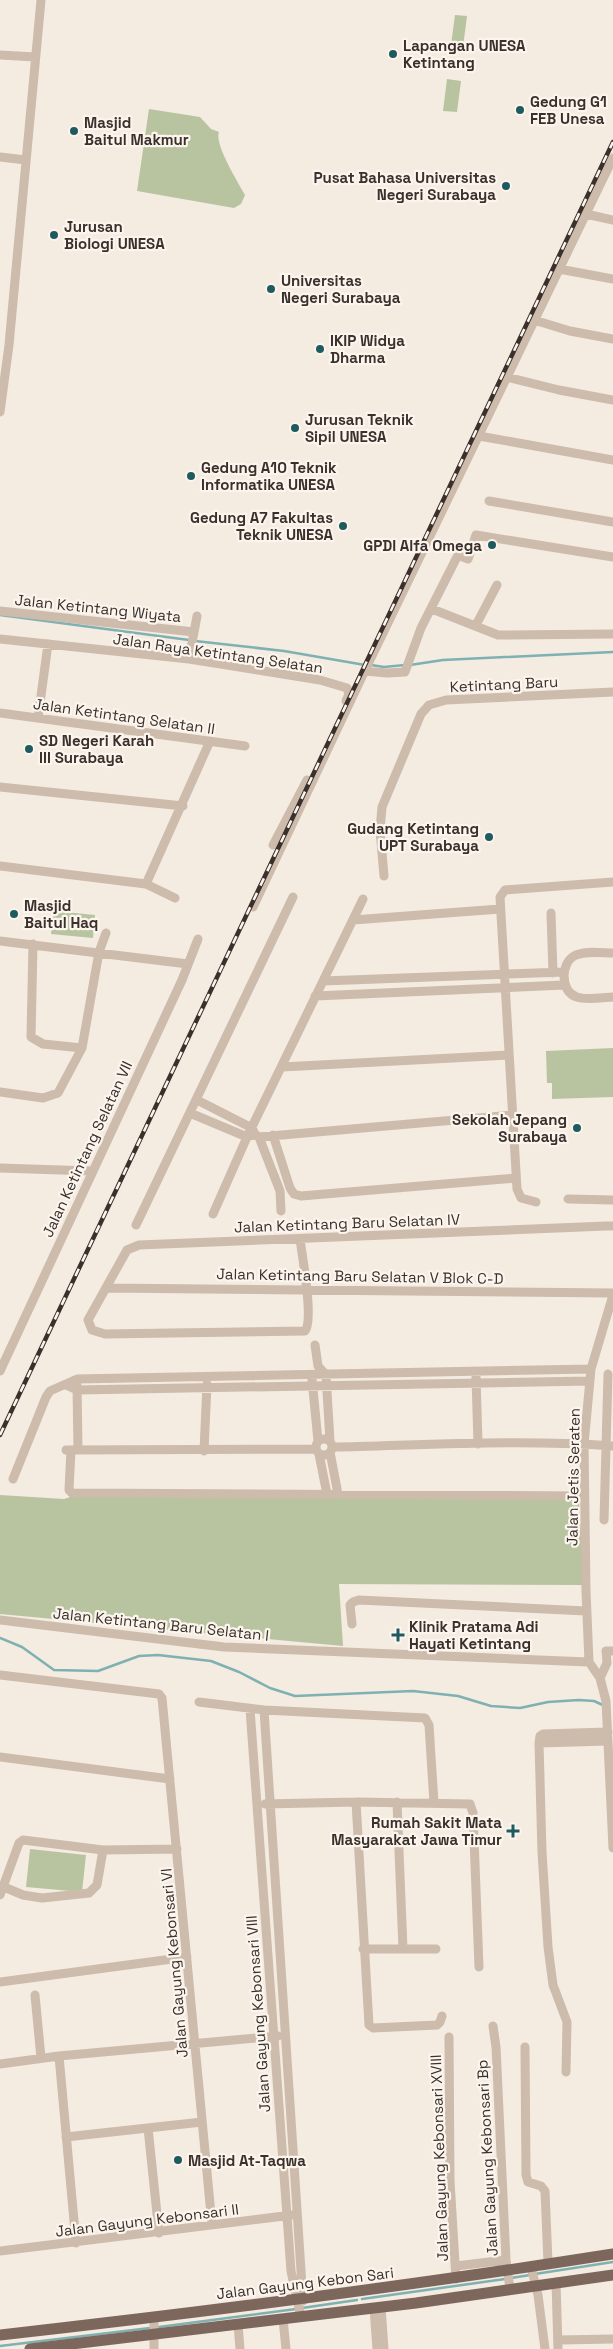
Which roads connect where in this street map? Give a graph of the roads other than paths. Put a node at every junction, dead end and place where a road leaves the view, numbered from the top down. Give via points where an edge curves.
1 (40, 0) edge
2 (0, 55) edge
3 (35, 57) junction
4 (0, 157) edge
5 (613, 158) edge
6 (26, 160) junction
7 (586, 214) junction
8 (613, 220) edge
9 (559, 269) junction
10 (613, 280) edge
11 (534, 320) junction
12 (613, 339) edge
13 (5, 345) edge
14 (508, 377) junction
15 (613, 400) edge
16 (0, 412) edge
17 (479, 436) junction
18 (613, 460) edge
19 (489, 501) dead end
20 (613, 522) edge
21 (613, 557) edge
22 (497, 584) dead end
23 (432, 609) junction
24 (0, 611) edge
25 (197, 616) dead end
26 (476, 625) junction
27 (613, 634) edge
28 (193, 635) junction
29 (0, 639) edge
30 (48, 644) junction
31 (190, 655) junction
32 (366, 668) junction
33 (613, 692) edge
34 (0, 713) edge
35 (38, 718) junction
36 (210, 741) junction
37 (245, 746) dead end
38 (0, 787) edge
39 (183, 806) junction
40 (273, 845) dead end
41 (0, 866) edge
42 (384, 876) dead end
43 (613, 882) edge
44 (146, 884) junction
45 (293, 897) dead end
46 (175, 898) dead end
47 (363, 899) dead end
48 (253, 907) dead end
49 (500, 909) junction
50 (551, 913) dead end
51 (354, 920) junction
52 (106, 933) dead end
53 (198, 939) dead end
54 (0, 941) edge
55 (33, 944) junction
56 (99, 952) junction
57 (613, 953) edge
58 (188, 964) junction
59 (554, 972) junction
60 (564, 972) junction
61 (504, 974) junction
62 (323, 980) junction
63 (564, 985) junction
64 (504, 988) junction
65 (315, 996) junction
66 (613, 997) edge
67 (82, 1048) junction
68 (509, 1055) junction
69 (282, 1067) junction
70 (0, 1092) edge
71 (197, 1100) junction
72 (190, 1113) junction
73 (512, 1115) junction
74 (253, 1134) junction
75 (274, 1135) junction
76 (0, 1168) edge
77 (91, 1171) junction
78 (516, 1178) junction
79 (568, 1199) dead end
80 (613, 1200) edge
81 (536, 1202) dead end
82 (281, 1211) dead end
83 (213, 1214) dead end
84 (136, 1225) dead end
85 (613, 1226) edge
86 (300, 1239) junction
87 (106, 1288) junction
88 (306, 1290) junction
89 (613, 1294) edge
90 (316, 1345) dead end
91 (318, 1366) junction
92 (591, 1369) junction
93 (0, 1371) edge
94 (476, 1372) junction
95 (326, 1374) junction
96 (608, 1374) dead end
97 (312, 1375) junction
98 (207, 1376) junction
99 (77, 1379) junction
100 (589, 1381) junction
101 (476, 1383) junction
102 (66, 1385) junction
103 (312, 1385) junction
104 (326, 1385) junction
105 (207, 1388) junction
106 (77, 1390) junction
107 (478, 1444) junction
108 (584, 1444) junction
109 (609, 1446) edge
110 (331, 1447) junction
111 (318, 1448) junction
112 (71, 1450) junction
113 (204, 1451) junction
114 (13, 1479) dead end
115 (327, 1494) junction
116 (338, 1494) junction
117 (584, 1496) junction
118 (604, 1520) dead end
119 (586, 1611) junction
120 (0, 1620) edge
121 (352, 1624) dead end
122 (613, 1651) edge
123 (589, 1662) junction
124 (0, 1675) edge
125 (600, 1678) junction
126 (608, 1696) edge
127 (199, 1702) dead end
128 (250, 1709) junction
129 (264, 1710) junction
130 (608, 1736) junction
131 (0, 1757) edge
132 (170, 1779) junction
133 (356, 1802) junction
134 (397, 1802) junction
135 (434, 1802) junction
136 (257, 1804) junction
137 (270, 1804) junction
138 (613, 1848) edge
139 (177, 1849) junction
140 (103, 1850) junction
141 (2, 1891) edge
142 (363, 1949) junction
143 (403, 1949) junction
144 (436, 1949) dead end
145 (187, 1957) junction
146 (479, 1967) dead end
147 (0, 1982) edge
148 (34, 1995) dead end
149 (442, 2016) dead end
150 (493, 2026) dead end
151 (274, 2036) junction
152 (285, 2036) junction
153 (449, 2037) dead end
154 (195, 2043) junction
155 (525, 2047) dead end
156 (59, 2056) junction
157 (41, 2058) junction
158 (0, 2064) edge
159 (566, 2072) dead end
160 (202, 2122) junction
161 (148, 2128) junction
162 (66, 2137) junction
163 (287, 2215) junction
164 (297, 2215) junction
165 (212, 2225) junction
166 (159, 2233) junction
167 (76, 2243) junction
168 (0, 2251) edge
169 (613, 2254) edge
170 (548, 2264) junction
171 (456, 2266) junction
172 (507, 2269) junction
173 (532, 2269) junction
174 (613, 2275) edge
175 (537, 2287) junction
176 (556, 2287) junction
177 (450, 2288) junction
178 (510, 2288) junction
179 (302, 2308) junction
180 (378, 2313) junction
181 (154, 2318) junction
182 (283, 2319) junction
183 (238, 2324) junction
184 (0, 2335) edge
185 (613, 2339) edge
186 (154, 2343) edge
187 (558, 2344) edge
188 (30, 2349) edge
189 (240, 2349) edge
190 (286, 2349) edge
191 (377, 2349) edge
192 (384, 2349) edge
193 (545, 2349) edge

1 - 3 street
2 - 3 street
3 - 6 street
4 - 6 street
5 - 7 street
6 - 13 street
7 - 8 street
7 - 9 street
9 - 10 street
9 - 11 street
11 - 12 street
11 - 14 street
13 - 16 street
14 - 15 street
14 - 17 street
17 - 18 street
17 - 32 street
19 - 20 street
21 - 23 street via 476,535 468,559 458,555 451,566
22 - 26 street
23 - 26 street
23 - 32 street via 421,628 407,668 386,673
24 - 28 street, Jalan Ketintang Wiyata
25 - 28 street
26 - 27 street via 508,636
28 - 31 street
29 - 30 street, Jalan Raya Ketintang Selatan
30 - 31 street, Jalan Raya Ketintang Selatan
30 - 35 street
31 - 40 street, Jalan Raya Ketintang Selatan via 320,680 349,690
32 - 48 street
33 - 42 street, Ketintang Baru via 446,700 429,705 421,714 382,807 380,830
34 - 35 street, Jalan Ketintang Selatan II
35 - 36 street, Jalan Ketintang Selatan II
36 - 37 street, Jalan Ketintang Selatan II
36 - 39 street
38 - 39 street
39 - 44 street
41 - 44 street
43 - 49 street via 505,890 500,898
44 - 46 street
45 - 71 street
47 - 51 street
49 - 51 street
49 - 61 street
50 - 59 street
51 - 62 street
52 - 56 street
53 - 58 street, Jalan Ketintang Selatan VII
54 - 55 street
55 - 56 street
55 - 67 street via 31,1037 43,1044
56 - 58 street
56 - 67 street
57 - 60 street via 575,955 568,961
58 - 77 street, Jalan Ketintang Selatan VII
59 - 60 street
59 - 61 street
60 - 63 street
61 - 62 street
61 - 64 street
62 - 65 street
63 - 64 street
63 - 66 street via 571,995 580,999
64 - 65 street
64 - 68 street
65 - 69 street
67 - 70 street via 58,1093 51,1097
68 - 69 street
68 - 73 street
69 - 74 street
71 - 72 street
71 - 74 street
72 - 74 street
72 - 84 street
73 - 75 street
73 - 78 street
74 - 75 street
74 - 82 street via 280,1191
74 - 83 street
75 - 78 street via 290,1188 294,1194 302,1196
76 - 77 street
77 - 93 street, Jalan Ketintang Selatan VII
78 - 81 street via 518,1195
79 - 80 street
85 - 86 street, Jalan Ketintang Baru Selatan IV
86 - 87 street, Jalan Ketintang Baru Selatan IV via 134,1246 127,1250
86 - 88 street
87 - 88 street, Jalan Ketintang Baru Selatan V Blok C-D
87 - 88 street via 88,1320 92,1330 105,1334 305,1331 308,1325
88 - 89 street, Jalan Ketintang Baru Selatan V Blok C-D
89 - 92 street, Jalan Jetis Seraten
90 - 91 street
91 - 95 street
91 - 97 street
92 - 94 street
92 - 100 street, Jalan Jetis Seraten
94 - 95 street
94 - 101 street
95 - 97 street
95 - 104 street
96 - 109 street
97 - 98 street
97 - 103 street
98 - 99 street
98 - 105 street
99 - 102 street
99 - 106 street
100 - 101 street
100 - 108 street, Jalan Jetis Seraten
101 - 104 street
101 - 107 street
102 - 106 street
102 - 114 street via 46,1396
103 - 104 street
103 - 105 street
103 - 111 street
104 - 110 street
105 - 106 street
105 - 113 street
106 - 112 street
107 - 108 street
107 - 110 street
108 - 109 street
108 - 117 street, Jalan Jetis Seraten
109 - 118 street
110 - 111 street via 325,1455
110 - 111 street via 326,1439
110 - 116 street
111 - 113 street
111 - 115 street
112 - 113 street
112 - 115 street via 69,1490 72,1492
115 - 116 street
116 - 117 street
117 - 119 street, Jalan Jetis Seraten
119 - 121 street via 359,1600 350,1605
119 - 123 street, Jalan Jetis Seraten
120 - 123 street, Jalan Ketintang Baru Selatan I via 224,1647
122 - 125 street via 606,1651 607,1663
123 - 125 street
124 - 132 street, Jalan Gayung Kebonsari VI via 159,1694
125 - 126 street
126 - 130 street
127 - 128 street
128 - 129 street
128 - 136 street, Jalan Gayung Kebonsari VIII
129 - 135 street via 425,1718 429,1725
129 - 137 street, Jalan Gayung Kebonsari VIII
130 - 138 street
130 - 159 street via 543,1734 539,1742 548,1947 553,1984 567,2022
131 - 132 street
132 - 139 street, Jalan Gayung Kebonsari VI
133 - 134 street
133 - 137 street
133 - 142 street
134 - 135 street
134 - 143 street
135 - 146 street via 469,1804 473,1808
136 - 137 street
136 - 151 street, Jalan Gayung Kebonsari VIII
137 - 152 street, Jalan Gayung Kebonsari VIII
139 - 140 street
139 - 145 street, Jalan Gayung Kebonsari VI
140 - 141 street via 97,1885 89,1893 42,1898
140 - 141 street via 22,1841
142 - 143 street
142 - 149 street via 370,2027 437,2025
143 - 144 street
145 - 147 street
145 - 154 street, Jalan Gayung Kebonsari VI
148 - 157 street
150 - 172 street, Jalan Gayung Kebonsari Bp
151 - 152 street
151 - 154 street
151 - 163 street, Jalan Gayung Kebonsari VIII
152 - 164 street, Jalan Gayung Kebonsari VIII
153 - 171 street, Jalan Gayung Kebonsari XVIII via 450,2181
154 - 156 street
154 - 160 street, Jalan Gayung Kebonsari VI
155 - 170 street via 526,2175 528,2182 543,2187 545,2192
156 - 157 street
156 - 162 street
157 - 158 street
160 - 161 street
160 - 165 street, Jalan Gayung Kebonsari VI
161 - 162 street
161 - 166 street
162 - 167 street
163 - 164 street, Jalan Gayung Kebonsari II
163 - 165 street, Jalan Gayung Kebonsari II
163 - 179 street, Jalan Gayung Kebonsari VIII via 291,2271
164 - 179 street, Jalan Gayung Kebonsari VIII
165 - 166 street, Jalan Gayung Kebonsari II
166 - 167 street, Jalan Gayung Kebonsari II
167 - 168 street, Jalan Gayung Kebonsari II
169 - 170 main road, Jalan Gayung Kebon Sari
170 - 173 main road, Jalan Gayung Kebon Sari
171 - 172 street
171 - 177 street, Jalan Gayung Kebonsari XVIII
172 - 173 main road, Jalan Gayung Kebon Sari
172 - 177 main road, Jalan Gayung Kebon Sari
172 - 178 street, Jalan Gayung Kebonsari Bp
173 - 175 street
174 - 176 main road, Jalan Gayung Kebon Sari
175 - 176 main road, Jalan Gayung Kebon Sari
175 - 178 main road, Jalan Gayung Kebon Sari
175 - 193 street
176 - 187 street
177 - 178 main road, Jalan Gayung Kebon Sari
177 - 179 main road, Jalan Gayung Kebon Sari
177 - 180 main road, Jalan Gayung Kebon Sari
179 - 180 main road, Jalan Gayung Kebon Sari
179 - 181 main road, Jalan Gayung Kebon Sari
179 - 182 main road, Jalan Gayung Kebon Sari
180 - 191 street
180 - 192 street
181 - 184 main road, Jalan Gayung Kebon Sari
181 - 186 street
182 - 183 main road, Jalan Gayung Kebon Sari
182 - 190 street
183 - 186 main road, Jalan Gayung Kebon Sari
183 - 189 street
185 - 187 street
186 - 188 main road, Jalan Gayung Kebon Sari

